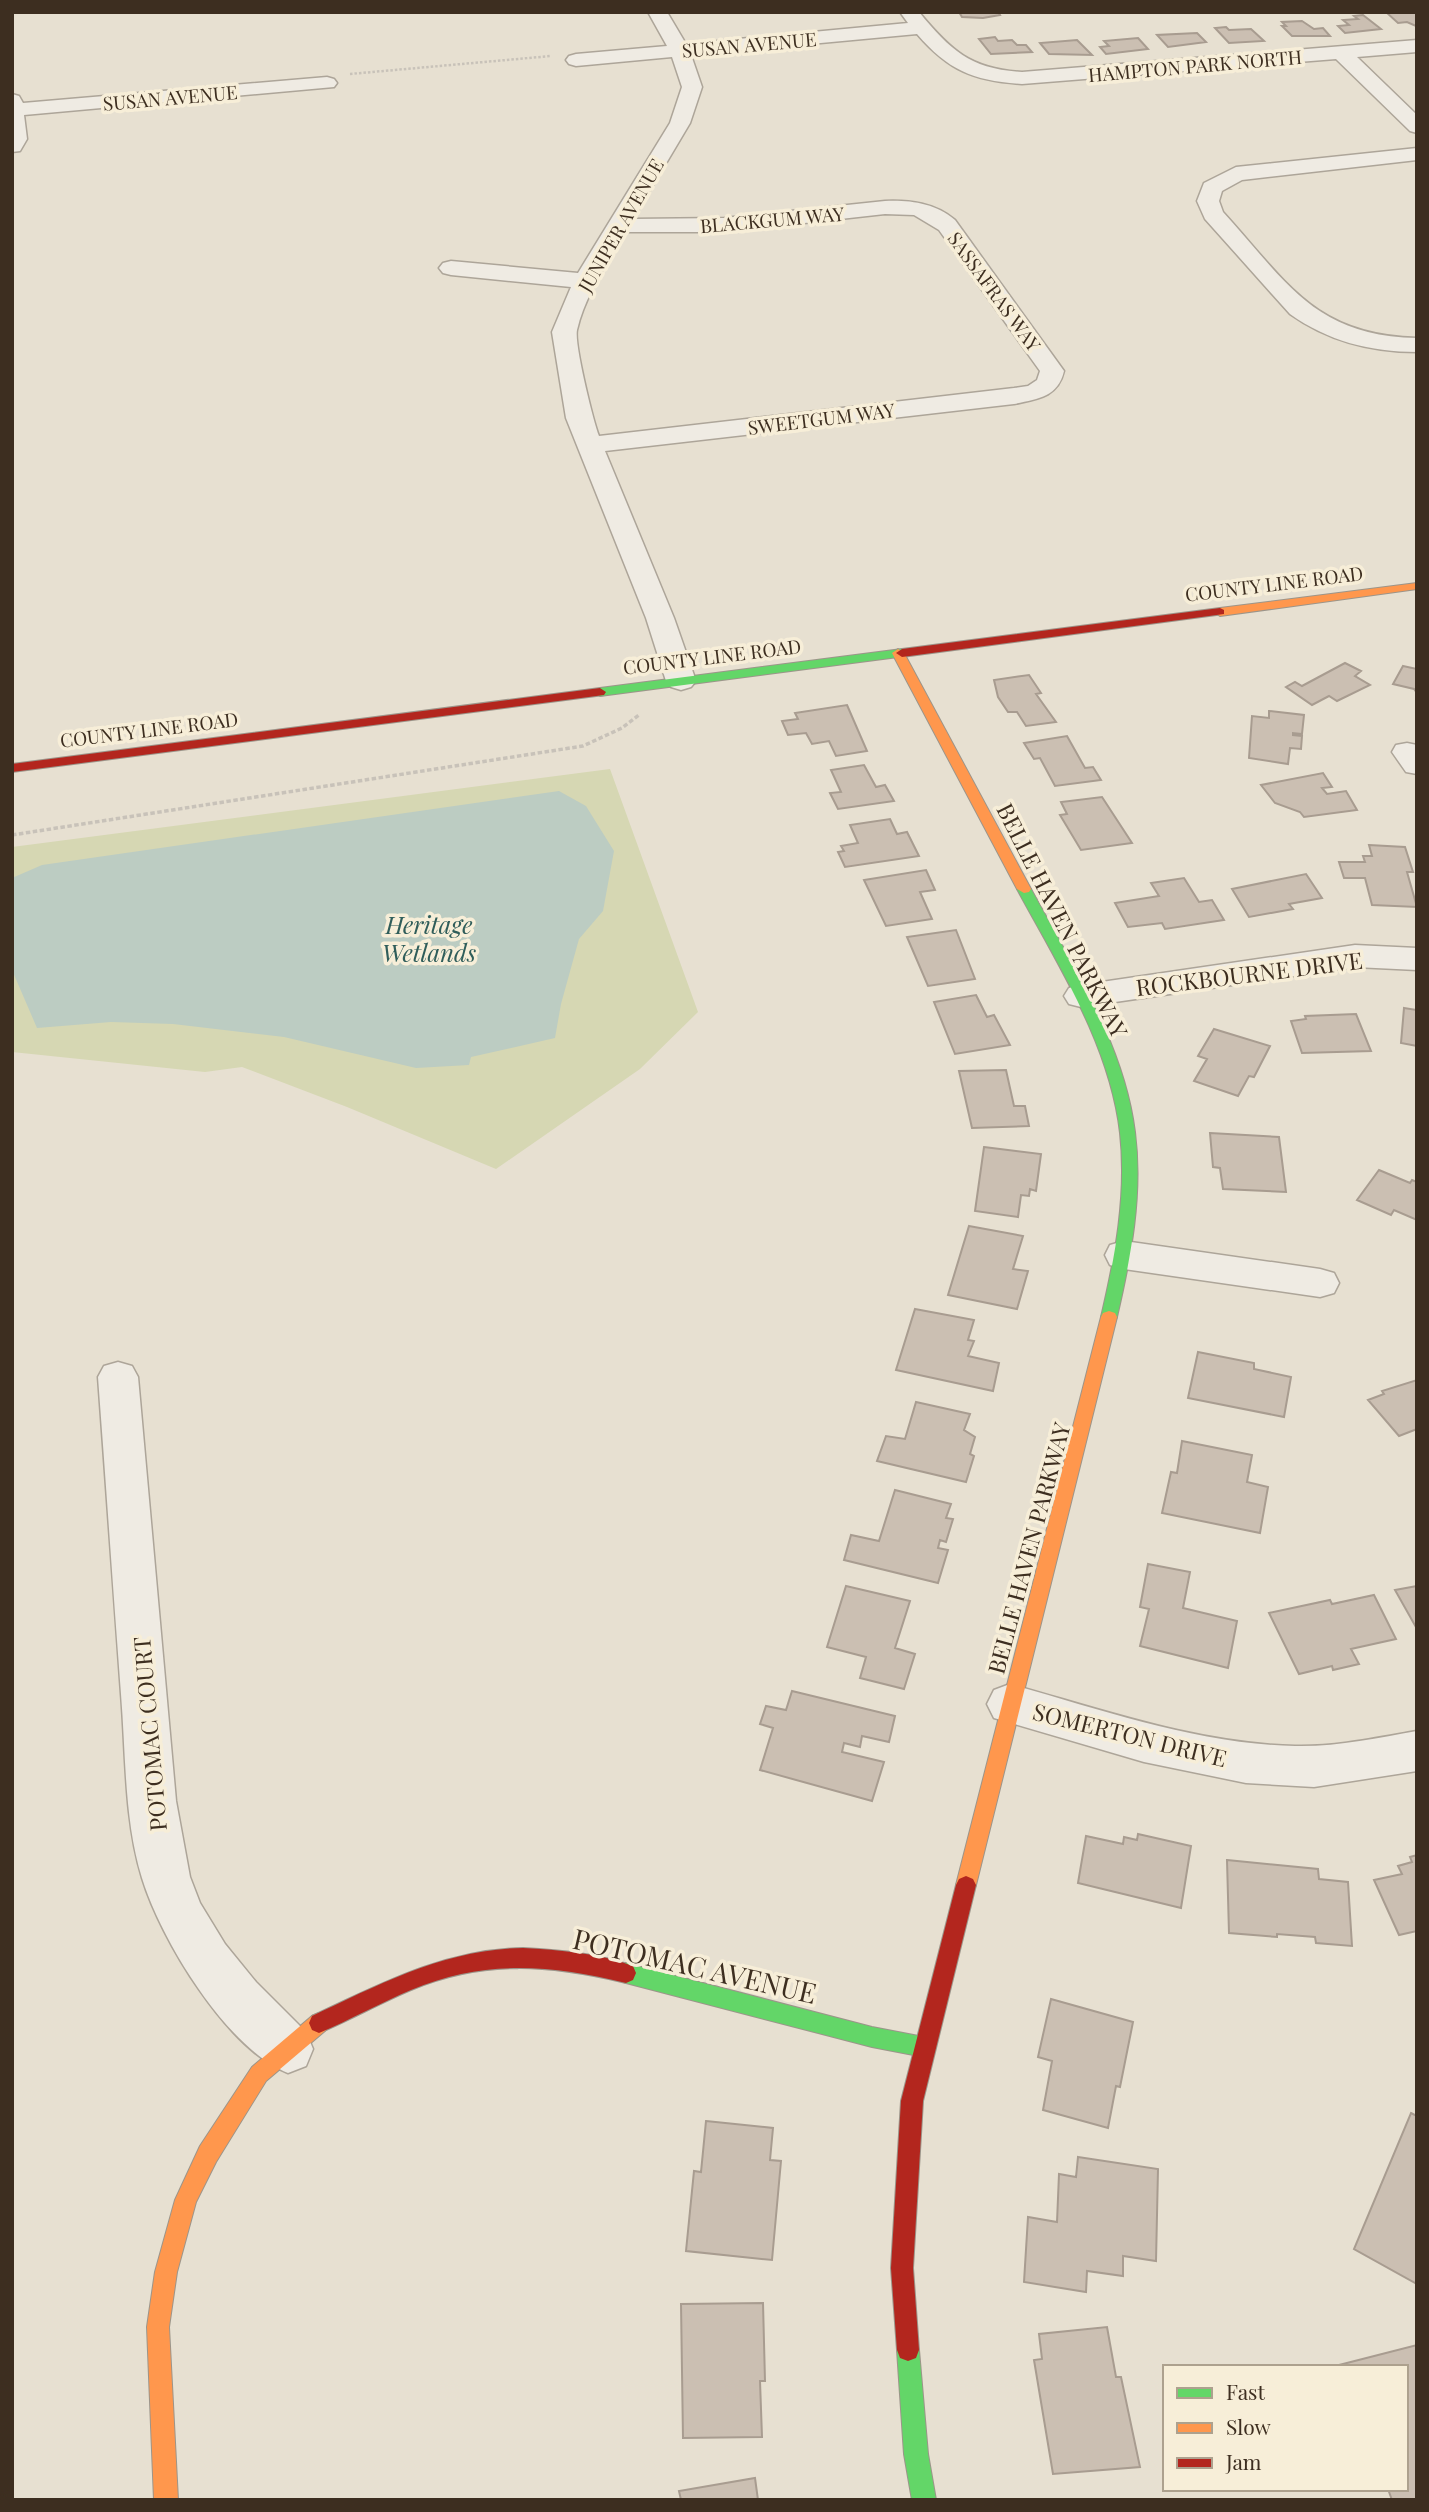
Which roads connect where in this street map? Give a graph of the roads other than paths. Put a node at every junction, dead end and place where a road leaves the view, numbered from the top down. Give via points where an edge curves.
1 (657, 12) edge
2 (915, 20) edge
3 (1417, 46) edge
4 (680, 51) junction
5 (1340, 52) junction
6 (576, 60) road end
7 (327, 83) road end
8 (13, 107) edge
9 (1417, 127) edge
10 (12, 146) edge
11 (1417, 154) edge
12 (924, 210) joint
13 (620, 225) junction
14 (451, 268) dead end
15 (585, 281) junction
16 (1417, 345) edge
17 (1049, 383) joint
18 (591, 444) junction
19 (1417, 586) edge
20 (898, 653) junction
21 (681, 681) junction
22 (12, 768) edge
23 (1417, 959) edge
24 (1081, 996) junction
25 (1124, 1255) junction
26 (1320, 1283) dead end
27 (118, 1377) dead end
28 (1010, 1704) junction
29 (1417, 1751) edge
30 (924, 2047) junction
31 (288, 2049) junction
32 (166, 2500) edge
33 (924, 2500) edge

1 - 4 street, JUNIPER AVENUE
2 - 4 street, SUSAN AVENUE
2 - 5 street, HAMPTON PARK NORTH via 948,58 973,71 1008,78
3 - 5 street, HAMPTON PARK NORTH
4 - 6 street, SUSAN AVENUE
4 - 13 street, JUNIPER AVENUE via 692,88 680,123
5 - 9 street
7 - 8 street, SUSAN AVENUE
8 - 10 street via 16,139
11 - 16 street via 1236,174 1213,188 1208,201 1213,214 1313,320 1356,338
12 - 13 street, BLACKGUM WAY via 884,208 709,226
12 - 17 street, SASSAFRAS WAY via 947,225 1045,359 1052,371
13 - 15 street, JUNIPER AVENUE
14 - 15 street
15 - 18 street, JUNIPER AVENUE via 564,332 579,418
17 - 18 street, SWEETGUM WAY via 1036,392 1014,396
18 - 21 street, JUNIPER AVENUE
19 - 20 street, COUNTY LINE ROAD
20 - 21 street, COUNTY LINE ROAD
20 - 24 street, BELLE HAVEN PARKWAY
21 - 22 street, COUNTY LINE ROAD
23 - 24 street, ROCKBOURNE DRIVE via 1355,956
24 - 25 street, BELLE HAVEN PARKWAY via 1099,1034 1122,1107 1130,1176
25 - 26 street
25 - 28 street, BELLE HAVEN PARKWAY via 1086,1419
27 - 31 street, POTOMAC COURT via 150,1776 172,1898 201,1949 255,2018
28 - 29 street, SOMERTON DRIVE via 1194,1754 1281,1767 1342,1764
28 - 30 street, BELLE HAVEN PARKWAY
30 - 31 street, POTOMAC AVENUE via 551,1958 487,1959 422,1976 314,2025
30 - 33 street, BELLE HAVEN PARKWAY via 912,2101 902,2269 916,2454
31 - 32 street, POTOMAC AVENUE via 259,2074 208,2154 186,2200 166,2272 158,2327

